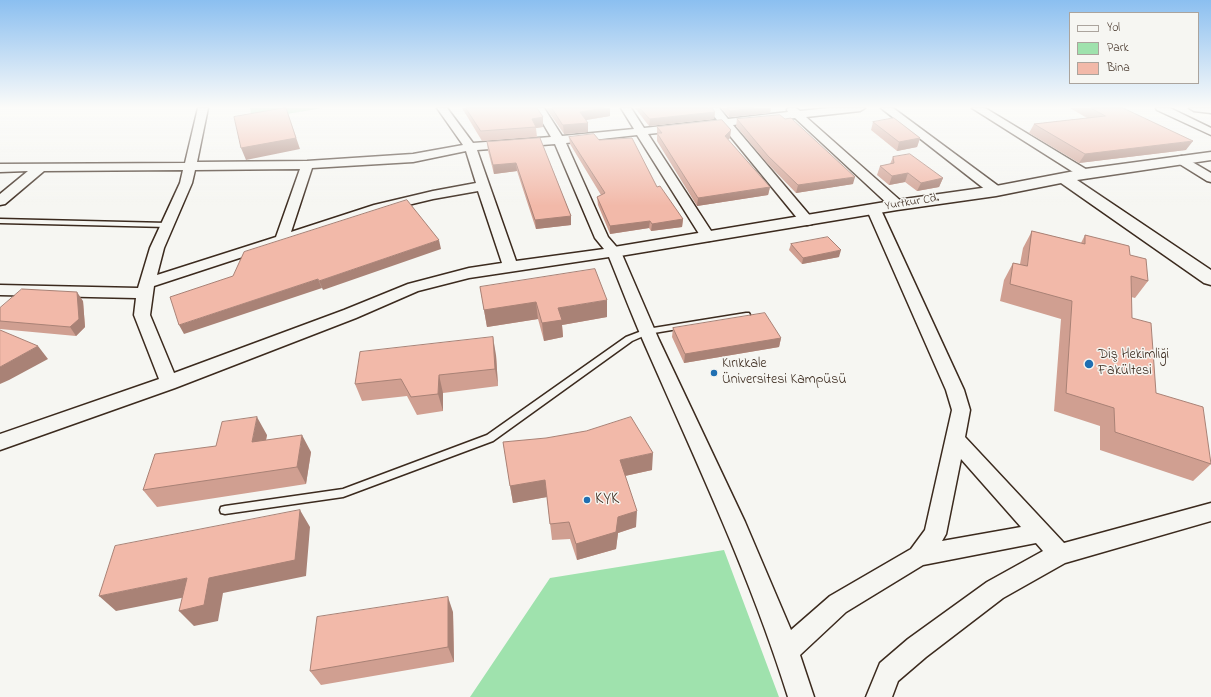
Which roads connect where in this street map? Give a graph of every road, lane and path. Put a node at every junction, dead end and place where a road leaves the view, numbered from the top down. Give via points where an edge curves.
1 (559, 140) edge
2 (196, 141) edge
3 (465, 141) edge
4 (552, 141) edge
5 (648, 141) edge
6 (741, 141) edge
7 (826, 141) edge
8 (929, 141) edge
9 (1029, 141) edge
10 (470, 147) junction
11 (1211, 156) edge
12 (1182, 160) junction
13 (307, 165) junction
14 (0, 168) edge
15 (40, 168) junction
16 (190, 168) junction
17 (1084, 175) junction
18 (1064, 178) junction
19 (1211, 178) edge
20 (483, 186) junction
21 (996, 191) junction
22 (0, 201) edge
23 (897, 205) junction
24 (874, 210) junction
25 (0, 221) edge
26 (807, 221) junction
27 (167, 225) junction
28 (708, 237) junction
29 (282, 239) junction
30 (614, 252) junction
31 (1211, 264) edge
32 (510, 266) junction
33 (1211, 278) edge
34 (145, 288) junction
35 (0, 290) edge
36 (746, 315) edge
37 (647, 332) junction
38 (169, 383) junction
39 (955, 439) junction
40 (0, 442) edge
41 (225, 510) dead end
42 (1211, 512) edge
43 (1040, 533) junction
44 (1060, 554) junction
45 (919, 556) junction
46 (787, 650) junction
47 (801, 697) edge
48 (879, 697) edge

1 - 30 street via 602,238
2 - 16 street
3 - 10 street
4 - 10 street
5 - 28 street
6 - 26 street
7 - 23 street
8 - 21 street
9 - 17 street
10 - 13 street via 413,158
10 - 20 street
11 - 12 street, Yurtkur Cd.
12 - 17 street, Yurtkur Cd.
12 - 19 street
13 - 16 street
13 - 29 street
14 - 15 street
15 - 16 street
15 - 22 street
16 - 27 street
17 - 18 street, Yurtkur Cd.
17 - 31 street via 1106,194
18 - 21 street, Yurtkur Cd.
18 - 33 street
20 - 29 street via 379,208
20 - 32 street
21 - 23 street, Yurtkur Cd.
23 - 24 street, Yurtkur Cd.
24 - 26 street, Yurtkur Cd.
24 - 39 street via 955,390 961,410
25 - 27 lane
26 - 28 street, Yurtkur Cd.
27 - 34 street
28 - 30 street, Yurtkur Cd.
29 - 34 street
30 - 32 street
30 - 37 street
32 - 38 street via 412,287 350,314
34 - 35 street
34 - 38 street via 142,315
36 - 37 lane
37 - 41 lane via 629,340 490,438 343,493
37 - 46 street via 734,519
38 - 40 street
39 - 43 street
39 - 45 street via 935,534
42 - 44 street
43 - 44 street
43 - 45 street
44 - 48 street via 995,590 917,648 889,672
45 - 46 street via 838,604
46 - 47 street

